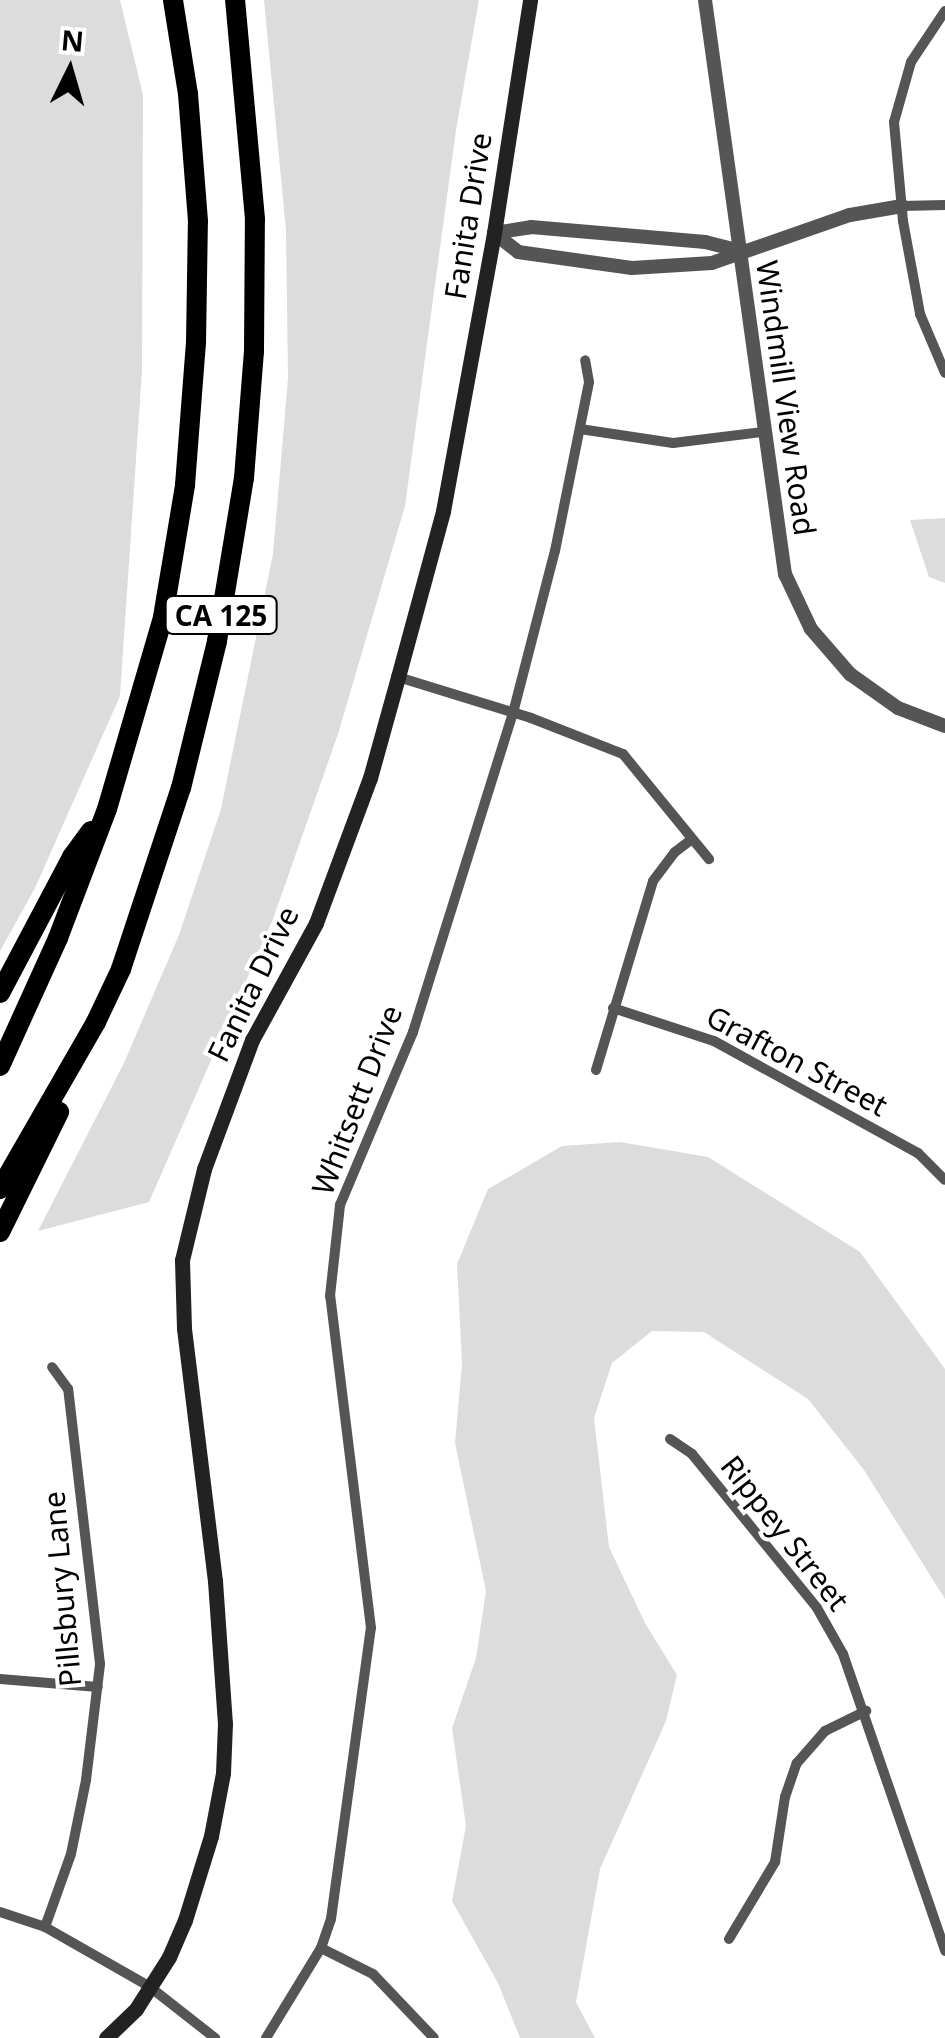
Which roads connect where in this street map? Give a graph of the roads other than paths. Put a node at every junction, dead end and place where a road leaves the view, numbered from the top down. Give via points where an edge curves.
1 (173, 0) edge
2 (235, 0) edge
3 (530, 0) edge
4 (705, 0) edge
5 (945, 10) edge
6 (945, 205) edge
7 (902, 206) junction
8 (494, 233) junction
9 (739, 250) junction
10 (586, 360) dead end
11 (945, 373) edge
12 (580, 429) junction
13 (762, 432) junction
14 (398, 677) junction
15 (513, 713) junction
16 (945, 726) edge
17 (107, 809) junction
18 (692, 839) junction
19 (709, 859) dead end
20 (0, 993) edge
21 (612, 1008) junction
22 (96, 1022) junction
23 (0, 1066) edge
24 (596, 1070) dead end
25 (945, 1180) edge
26 (0, 1188) edge
27 (0, 1232) edge
28 (52, 1366) dead end
29 (670, 1439) dead end
30 (0, 1679) edge
31 (98, 1688) junction
32 (866, 1711) junction
33 (0, 1912) edge
34 (46, 1927) junction
35 (730, 1939) dead end
36 (321, 1948) junction
37 (945, 1950) edge
38 (150, 1986) junction
39 (106, 2038) edge
40 (215, 2038) edge
41 (266, 2038) edge
42 (434, 2038) edge

1 - 17 highway, CA 125 via 198,221 187,467 163,617
2 - 22 highway, CA 125 via 255,219 244,478 217,641 180,788
3 - 8 main road, Fanita Drive
4 - 9 street, Windmill View Road
5 - 7 street via 910,62 896,108
6 - 7 street
7 - 9 street
7 - 11 street via 920,314
8 - 9 street via 531,227
8 - 9 street via 518,252 632,268 712,263
8 - 14 main road, Fanita Drive via 443,510
9 - 13 street, Windmill View Road
10 - 12 street, Whitsett Drive
12 - 13 street via 674,443
12 - 15 street, Whitsett Drive
13 - 16 street, Windmill View Road via 780,554 810,629 865,687
14 - 15 street
14 - 38 main road, Fanita Drive via 370,778 316,922 252,1040 204,1169 182,1260 215,1580 223,1773 203,1866 169,1957
15 - 18 street via 622,754
15 - 36 street, Whitsett Drive via 413,1032 340,1204 330,1296 370,1628 332,1918
17 - 20 highway via 72,857
17 - 23 highway, CA 125
18 - 19 street
18 - 21 street via 653,881
21 - 24 street
21 - 25 street, Grafton Street via 714,1041 918,1153
22 - 26 highway, CA 125
22 - 27 highway
28 - 31 street, Pillsbury Lane via 68,1389
29 - 32 street, Rippey Street via 692,1454 817,1608
30 - 31 street
31 - 34 street, Pillsbury Lane via 75,1835
32 - 35 street via 825,1731 798,1763 785,1796 775,1862
32 - 37 street, Rippey Street
33 - 34 street
34 - 38 street
36 - 41 street, Whitsett Drive
36 - 42 street via 373,1974
38 - 39 main road, Fanita Drive
38 - 40 street

